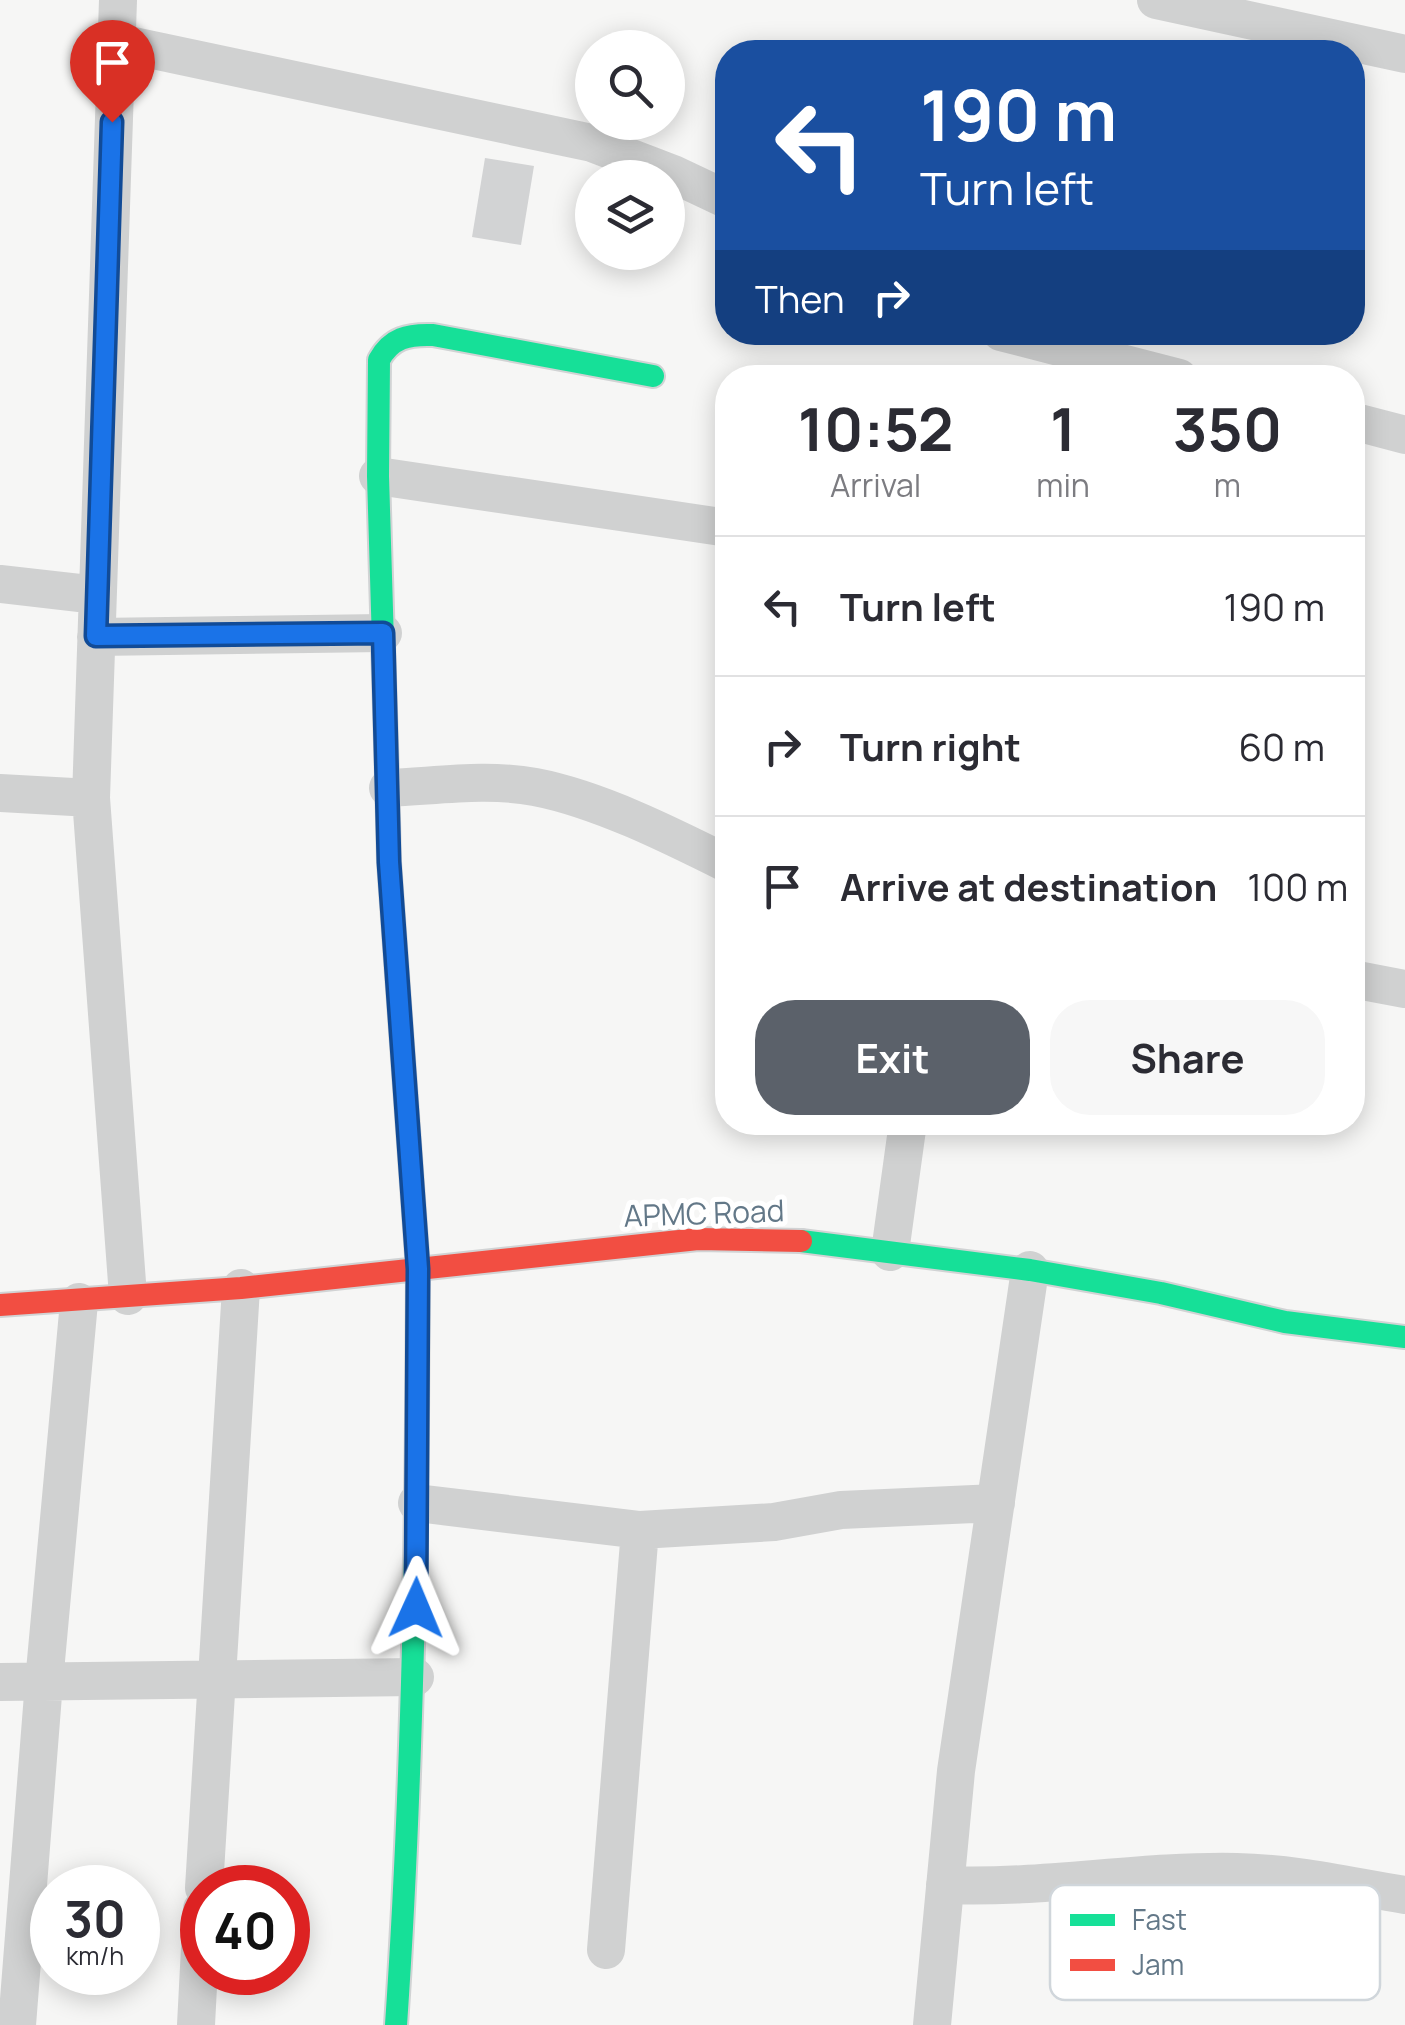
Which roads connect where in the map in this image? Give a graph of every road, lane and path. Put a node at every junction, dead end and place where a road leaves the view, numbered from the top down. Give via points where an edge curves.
1 (118, 0) edge
2 (1156, 0) edge
3 (1340, 40) edge
4 (115, 42) junction
5 (1365, 45) edge
6 (1405, 54) edge
7 (715, 194) edge
8 (1051, 345) edge
9 (1129, 365) edge
10 (653, 376) dead end
11 (1365, 424) edge
12 (1405, 434) edge
13 (378, 476) junction
14 (715, 526) edge
15 (0, 584) edge
16 (98, 595) junction
17 (383, 633) junction
18 (96, 636) junction
19 (388, 788) junction
20 (0, 793) edge
21 (91, 798) junction
22 (715, 858) edge
23 (1365, 981) edge
24 (1405, 989) edge
25 (906, 1135) edge
26 (890, 1252) junction
27 (418, 1269) junction
28 (1030, 1270) junction
29 (242, 1288) junction
30 (128, 1296) junction
31 (80, 1302) junction
32 (0, 1304) edge
33 (1405, 1337) edge
34 (417, 1502) junction
35 (996, 1503) junction
36 (640, 1530) junction
37 (415, 1678) junction
38 (216, 1680) junction
39 (0, 1682) edge
40 (44, 1682) junction
41 (205, 1865) edge
42 (945, 1884) junction
43 (1349, 1885) edge
44 (1380, 1891) edge
45 (1405, 1895) edge
46 (606, 1950) dead end
47 (198, 1995) edge
48 (17, 2025) edge
49 (196, 2025) edge
50 (396, 2025) edge
51 (932, 2025) edge

1 - 4 street
2 - 3 street
4 - 7 street via 592,143
4 - 16 street
5 - 6 street
8 - 9 street
10 - 13 street via 410,335 384,348 378,370
11 - 12 street
13 - 14 street
13 - 17 street
15 - 16 street
16 - 18 street
17 - 18 street
17 - 19 street
18 - 21 street
19 - 22 street via 534,787
19 - 27 street
20 - 21 street
21 - 30 street
23 - 24 street
25 - 26 street
26 - 27 street, APMC Road via 698,1238
26 - 28 street, APMC Road
27 - 29 street, APMC Road
27 - 34 street
28 - 33 street, APMC Road via 1285,1322
28 - 35 street
29 - 30 street, APMC Road
29 - 38 street
30 - 31 street, APMC Road
31 - 32 street, APMC Road
31 - 40 street
34 - 36 street
34 - 37 street
35 - 36 street
35 - 42 street
36 - 46 street
37 - 38 street
37 - 50 street
38 - 40 street
38 - 41 street
39 - 40 street
40 - 48 street
42 - 43 street via 1034,1886 1241,1872
42 - 51 street
44 - 45 street
47 - 49 street

